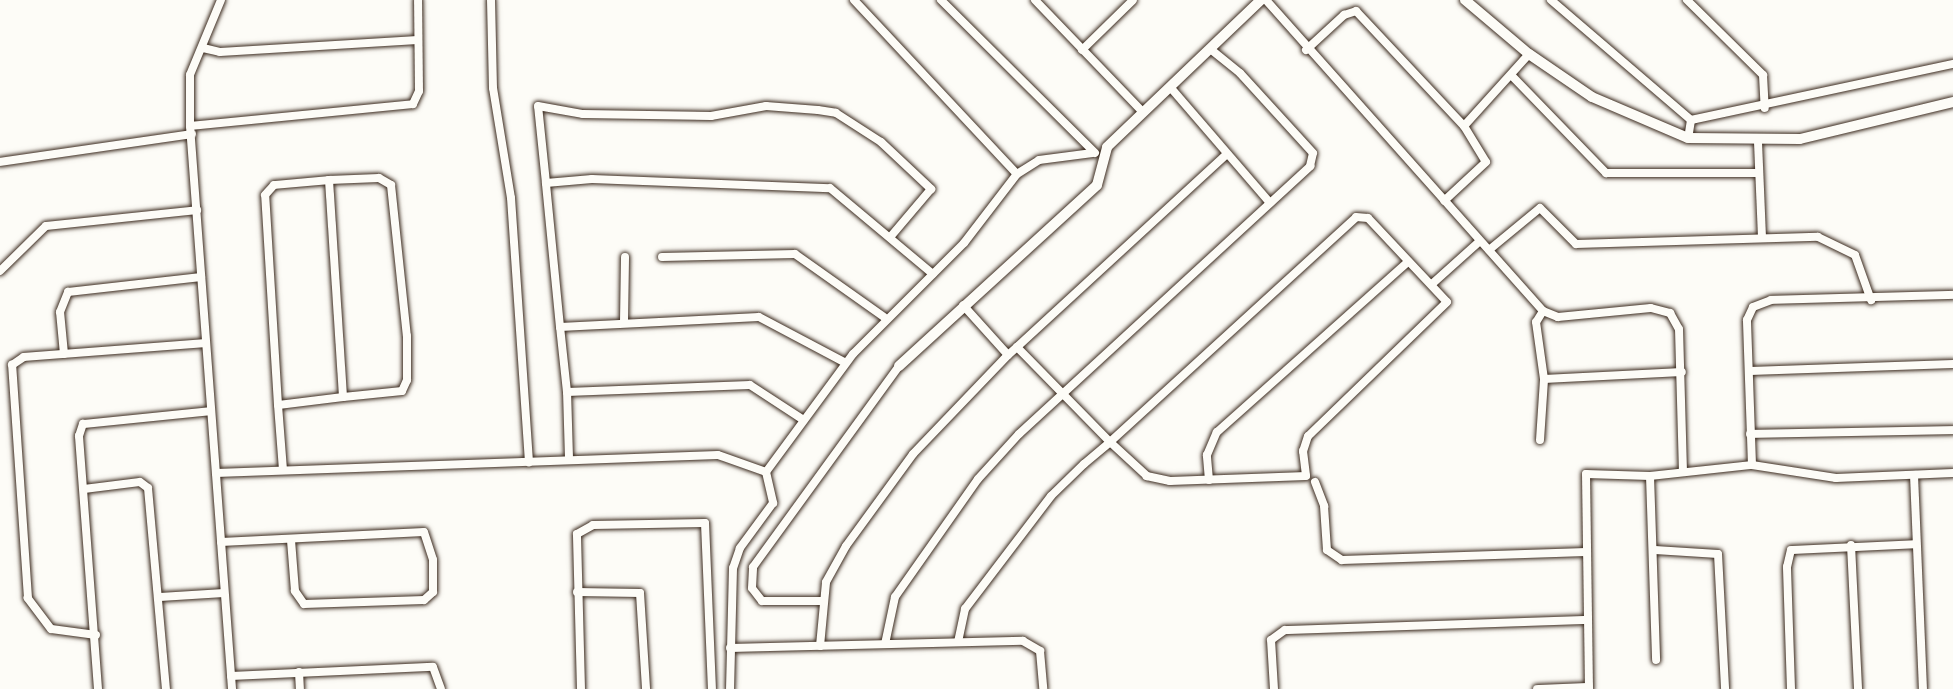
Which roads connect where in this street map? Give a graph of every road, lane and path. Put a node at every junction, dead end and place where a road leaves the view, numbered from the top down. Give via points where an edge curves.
1 (221, 0) edge
2 (418, 0) edge
3 (491, 0) edge
4 (854, 0) edge
5 (941, 0) edge
6 (1035, 0) edge
7 (1133, 0) edge
8 (1264, 0) edge
9 (1465, 0) edge
10 (1551, 0) edge
11 (1687, 0) edge
12 (418, 40) junction
13 (203, 48) junction
14 (1210, 49) junction
15 (1082, 50) junction
16 (1306, 50) junction
17 (1529, 54) junction
18 (1953, 64) edge
19 (1513, 77) junction
20 (1170, 87) junction
21 (1953, 102) edge
22 (1765, 108) junction
23 (1142, 111) junction
24 (1691, 120) junction
25 (1464, 126) junction
26 (191, 130) junction
27 (1688, 138) junction
28 (1758, 142) junction
29 (1098, 154) junction
30 (1226, 155) junction
31 (0, 162) edge
32 (1759, 173) junction
33 (1017, 174) junction
34 (329, 180) junction
35 (546, 183) junction
36 (1444, 201) junction
37 (1270, 203) junction
38 (197, 210) junction
39 (892, 235) junction
40 (1762, 237) junction
41 (1480, 240) junction
42 (1489, 250) junction
43 (625, 257) dead end
44 (662, 257) dead end
45 (1408, 262) junction
46 (0, 271) edge
47 (933, 274) junction
48 (201, 277) junction
49 (1432, 284) junction
50 (1953, 295) edge
51 (1871, 300) junction
52 (963, 305) junction
53 (1543, 311) junction
54 (884, 317) junction
55 (624, 322) junction
56 (560, 327) junction
57 (205, 343) junction
58 (1017, 347) junction
59 (64, 354) junction
60 (1008, 355) junction
61 (846, 363) junction
62 (1953, 364) edge
63 (899, 366) joint
64 (1750, 371) junction
65 (1682, 372) junction
66 (1545, 379) junction
67 (567, 392) junction
68 (1065, 395) junction
69 (343, 397) junction
70 (278, 405) junction
71 (210, 411) junction
72 (803, 419) junction
73 (1953, 430) edge
74 (1750, 435) junction
75 (1540, 440) dead end
76 (1111, 442) junction
77 (569, 458) junction
78 (530, 462) junction
79 (1752, 465) junction
80 (1683, 469) junction
81 (283, 470) junction
82 (766, 472) junction
83 (216, 473) junction
84 (1953, 473) edge
85 (1914, 475) junction
86 (1650, 476) junction
87 (1209, 480) junction
88 (1315, 482) dead end
89 (84, 489) junction
90 (291, 540) junction
91 (221, 542) junction
92 (1916, 544) junction
93 (1852, 545) junction
94 (1655, 550) junction
95 (1586, 552) junction
96 (578, 592) junction
97 (224, 593) junction
98 (160, 597) junction
99 (822, 601) junction
100 (1587, 620) junction
101 (96, 635) junction
102 (958, 642) junction
103 (884, 644) junction
104 (820, 646) junction
105 (730, 648) junction
106 (1656, 660) dead end
107 (299, 672) junction
108 (231, 676) junction
109 (1589, 688) edge
110 (98, 689) edge
111 (166, 689) edge
112 (232, 689) edge
113 (300, 689) edge
114 (441, 689) edge
115 (581, 689) edge
116 (646, 689) edge
117 (712, 689) edge
118 (730, 689) edge
119 (1043, 689) edge
120 (1274, 689) edge
121 (1537, 689) edge
122 (1725, 689) edge
123 (1791, 689) edge
124 (1858, 689) edge
125 (1923, 689) edge

1 - 13 street
2 - 12 street
3 - 78 street via 493,88 511,198
4 - 33 street
5 - 29 street
6 - 15 street
7 - 15 street
8 - 14 street
8 - 16 street
9 - 17 street
10 - 24 street
11 - 22 street via 1763,75
12 - 13 street via 220,52
12 - 26 street via 419,91 407,107
13 - 26 street via 190,75
14 - 20 street
14 - 37 street via 1240,73 1313,153 1310,166
15 - 23 street
16 - 25 street via 1344,15 1356,11
16 - 36 street
17 - 19 street
17 - 27 street via 1592,97
18 - 22 street
19 - 25 street
19 - 32 street via 1606,173
20 - 23 street
20 - 30 street
21 - 28 street via 1872,126
22 - 24 street
23 - 29 street
24 - 27 street
25 - 36 street via 1486,162
26 - 31 street
26 - 38 street
27 - 28 street
28 - 32 street
29 - 33 street via 1039,160
29 - 52 street via 1097,185
30 - 37 street
30 - 58 street
32 - 40 street
33 - 47 street
34 - 69 street
34 - 69 street via 379,178 391,185 408,336 402,391
34 - 70 street via 274,186 265,195
35 - 39 street via 592,179 830,188
35 - 39 street via 538,106 583,114 711,116 766,106 818,110 836,113 881,142 931,190
35 - 56 street
36 - 41 street
37 - 68 street
38 - 46 street via 47,226
38 - 48 street
39 - 47 street
40 - 42 street via 1576,244 1543,208
40 - 51 street via 1818,237 1844,246 1863,269
41 - 42 street
41 - 49 street
42 - 53 street
43 - 55 street
44 - 54 street via 795,254
45 - 49 street
45 - 76 street via 1368,218 1356,216
45 - 87 street via 1217,432 1207,455
47 - 54 street
48 - 57 street
48 - 59 street via 68,292 60,312
49 - 87 street via 1447,302 1308,436 1303,451 1306,476
50 - 51 street
51 - 64 street via 1771,300 1753,307 1747,320
52 - 60 street
52 - 63 street
53 - 65 street via 1558,317 1666,310 1679,329
53 - 66 street via 1536,322
54 - 61 street
55 - 56 street
55 - 61 street via 769,318
56 - 67 street
57 - 59 street
57 - 71 street
58 - 60 street
58 - 68 street
59 - 101 street via 24,357 12,365 19,522 28,598 51,629
60 - 99 street via 892,480 829,575
61 - 72 street
62 - 64 street
63 - 99 street via 753,567 752,588 762,601
64 - 74 street
65 - 66 street
65 - 80 street
66 - 75 street
67 - 72 street via 750,385
67 - 77 street
68 - 76 street
68 - 103 street via 978,479 925,550 895,597
69 - 70 street
70 - 81 street
71 - 83 street
71 - 89 street via 83,424 79,436
72 - 82 street
73 - 74 street
74 - 79 street
76 - 87 street via 1147,476
76 - 102 street via 1051,496 1019,535 960,617
77 - 78 street
77 - 82 street via 718,455
78 - 81 street
79 - 80 street
79 - 85 street via 1836,478
80 - 86 street
81 - 83 street
82 - 105 street via 773,503 734,561
83 - 91 street
84 - 85 street
85 - 92 street
86 - 94 street
86 - 95 street via 1586,474
88 - 95 street via 1324,506 1326,550 1342,560
89 - 98 street via 140,482 148,488
89 - 101 street
90 - 90 street via 295,591 304,604 425,600 433,592 433,560 424,532
90 - 91 street
91 - 97 street
92 - 93 street
92 - 125 street
93 - 123 street via 1805,547 1788,554
93 - 124 street
94 - 106 street
94 - 122 street via 1718,554
95 - 100 street
96 - 115 street
96 - 116 street via 640,593
96 - 117 street via 575,544 581,529 705,523
97 - 98 street
97 - 108 street
98 - 111 street
99 - 104 street
100 - 109 street
100 - 120 street via 1285,630 1271,640
101 - 110 street
102 - 103 street
102 - 119 street via 1031,642 1040,651
103 - 104 street
104 - 105 street
105 - 118 street
107 - 108 street
107 - 113 street
107 - 114 street via 433,667
108 - 112 street
109 - 121 street

